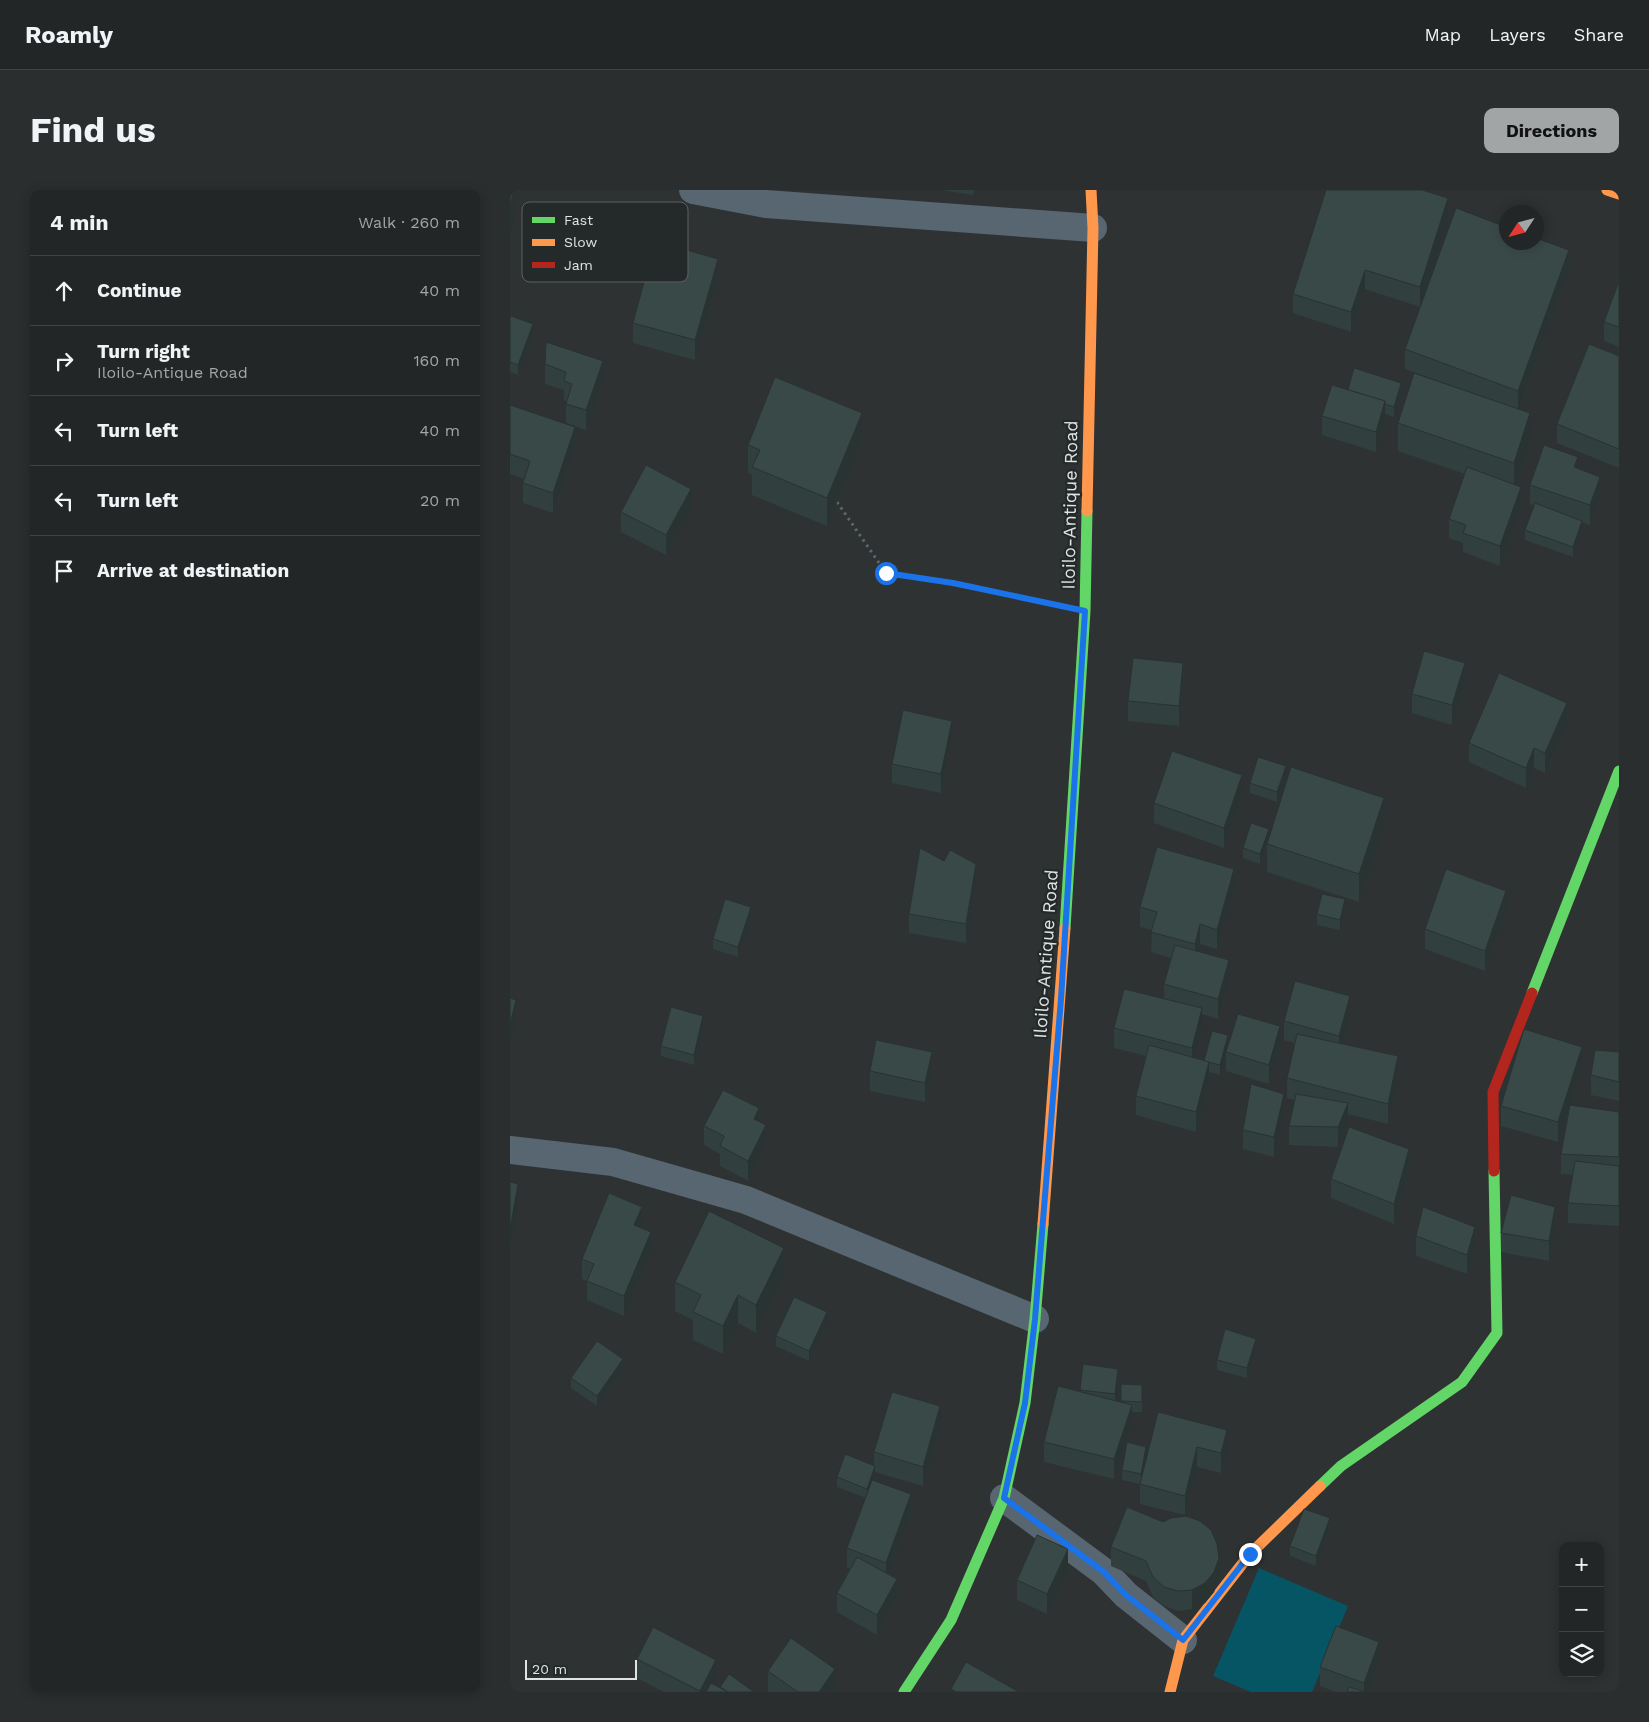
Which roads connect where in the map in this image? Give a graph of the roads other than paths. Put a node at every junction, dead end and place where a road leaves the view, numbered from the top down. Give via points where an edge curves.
1 (693, 190) edge
2 (1091, 190) edge
3 (1607, 190) edge
4 (1619, 194) edge
5 (1094, 228) junction
6 (1619, 771) edge
7 (510, 1150) edge
8 (1035, 1319) junction
9 (1004, 1498) junction
10 (1183, 1640) junction
11 (904, 1692) edge
12 (1170, 1692) edge

1 - 5 street via 766,204
2 - 5 main road, Iloilo-Antique Road
3 - 4 main road
5 - 8 main road, Iloilo-Antique Road via 1085,611 1061,999
6 - 10 main road via 1493,1092 1497,1333 1462,1382 1341,1466 1250,1554
7 - 8 street via 613,1162 746,1200
8 - 9 main road, Iloilo-Antique Road via 1025,1403
9 - 10 street via 1104,1572 1126,1595
9 - 11 main road, Iloilo-Antique Road via 951,1620
10 - 12 main road

